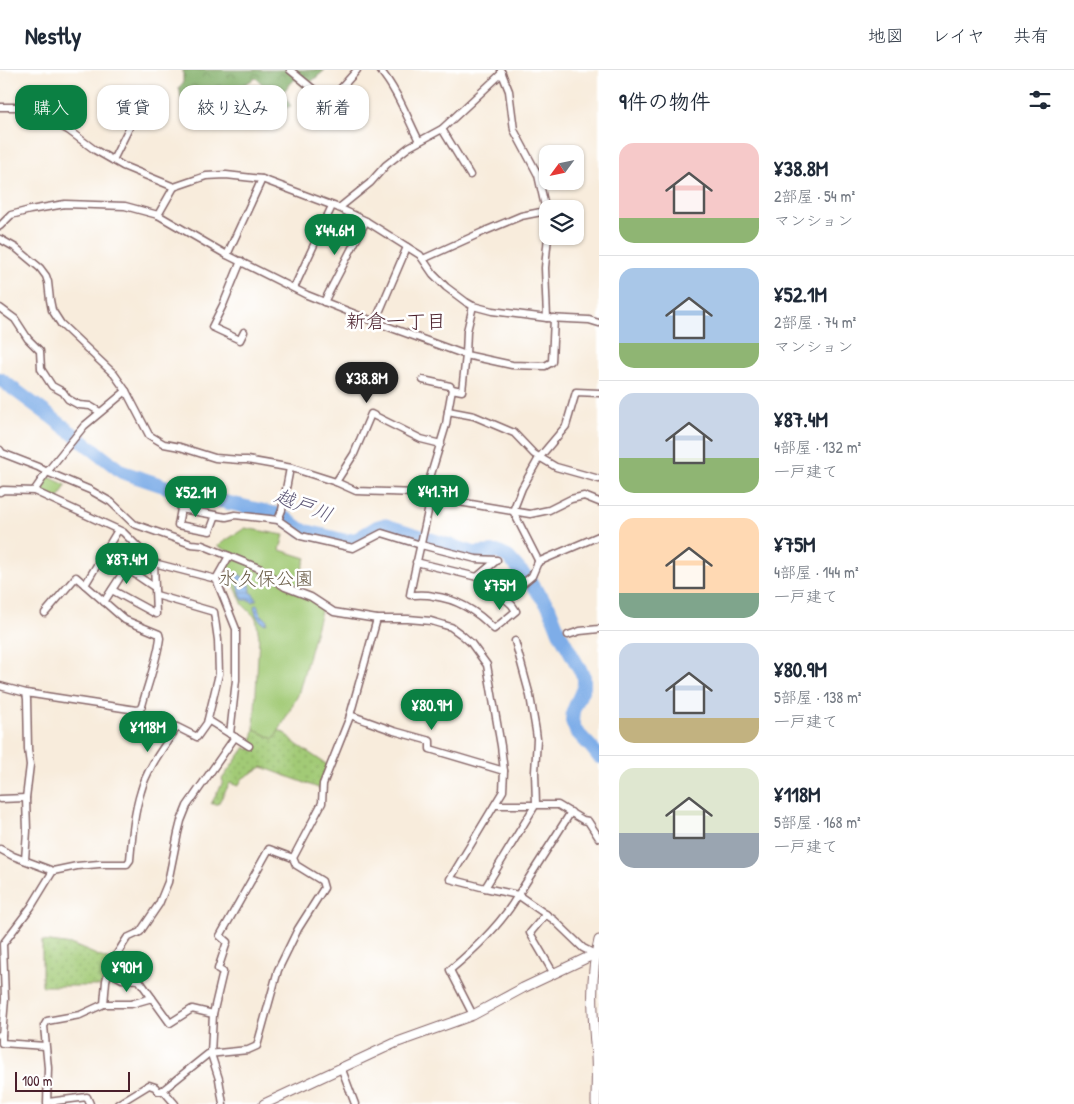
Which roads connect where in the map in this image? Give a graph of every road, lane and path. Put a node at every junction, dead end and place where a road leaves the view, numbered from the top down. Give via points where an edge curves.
1 (290, 70) edge
2 (356, 70) edge
3 (380, 70) edge
4 (501, 72) edge
5 (0, 107) edge
6 (442, 129) junction
7 (128, 130) edge
8 (418, 141) junction
9 (113, 160) junction
10 (470, 175) dead end
11 (262, 179) junction
12 (174, 187) junction
13 (544, 200) edge
14 (335, 207) junction
15 (539, 212) edge
16 (158, 215) junction
17 (366, 221) junction
18 (0, 226) edge
19 (0, 239) edge
20 (547, 245) edge
21 (407, 247) junction
22 (227, 255) junction
23 (423, 258) junction
24 (241, 261) junction
25 (294, 288) junction
26 (324, 302) junction
27 (473, 306) junction
28 (0, 308) edge
29 (550, 318) junction
30 (375, 322) junction
31 (599, 323) edge
32 (244, 332) dead end
33 (466, 355) junction
34 (423, 380) dead end
35 (452, 389) junction
36 (126, 391) junction
37 (599, 393) edge
38 (448, 411) junction
39 (100, 412) junction
40 (441, 444) junction
41 (0, 450) edge
42 (539, 458) junction
43 (290, 468) junction
44 (47, 472) junction
45 (599, 479) edge
46 (336, 482) junction
47 (34, 491) junction
48 (0, 492) edge
49 (428, 495) junction
50 (599, 502) edge
51 (513, 511) junction
52 (216, 515) junction
53 (278, 519) junction
54 (118, 530) junction
55 (599, 536) edge
56 (422, 544) junction
57 (229, 556) junction
58 (416, 562) junction
59 (539, 562) junction
60 (154, 564) junction
61 (477, 578) junction
62 (216, 579) junction
63 (522, 584) dead end
64 (85, 585) junction
65 (154, 587) junction
66 (112, 590) junction
67 (156, 595) junction
68 (104, 602) junction
69 (45, 613) dead end
70 (377, 619) junction
71 (599, 629) edge
72 (568, 635) dead end
73 (515, 641) dead end
74 (0, 686) edge
75 (26, 694) junction
76 (350, 715) junction
77 (208, 720) junction
78 (232, 735) junction
79 (249, 746) dead end
80 (504, 771) junction
81 (26, 798) junction
82 (0, 799) edge
83 (536, 804) junction
84 (495, 805) junction
85 (571, 812) junction
86 (599, 838) edge
87 (0, 849) edge
88 (294, 858) junction
89 (25, 860) junction
90 (53, 871) junction
91 (485, 888) junction
92 (518, 895) junction
93 (546, 914) junction
94 (599, 940) edge
95 (595, 954) junction
96 (110, 972) junction
97 (554, 974) junction
98 (152, 998) junction
99 (104, 1004) junction
100 (213, 1014) junction
101 (474, 1015) junction
102 (596, 1025) edge
103 (1, 1035) edge
104 (45, 1046) junction
105 (211, 1054) junction
106 (341, 1067) junction
107 (163, 1090) junction
108 (47, 1103) edge
109 (90, 1104) edge
110 (118, 1104) edge
111 (174, 1104) edge
112 (223, 1104) edge
113 (264, 1104) edge
114 (355, 1104) edge
115 (596, 1104) edge

1 - 2 street via 329,102
3 - 8 street via 397,96
4 - 6 street
4 - 13 street via 509,91 514,130 538,175
5 - 9 street via 22,107 42,116
6 - 8 street
6 - 10 street
7 - 9 street
8 - 14 street
9 - 12 street
11 - 12 street via 226,174 206,176
11 - 14 street
11 - 22 street
12 - 16 street
14 - 17 street
14 - 25 street
15 - 23 street via 521,216
16 - 18 street via 125,206 65,204 11,215
16 - 22 street
17 - 21 street
17 - 26 street
19 - 36 street via 40,268 48,282 52,310 61,324 114,374
20 - 29 street via 545,268
21 - 23 street
21 - 30 street
22 - 24 street
23 - 27 street via 451,292
24 - 25 street
24 - 32 street via 212,327 240,340
25 - 26 street
26 - 30 street
27 - 29 street
27 - 33 street
28 - 39 street via 15,319 40,351 41,369 52,386 78,405 90,406
29 - 31 street
29 - 33 street via 552,362 544,366 512,365
30 - 33 street
33 - 35 street via 462,391
34 - 35 street
35 - 38 street
36 - 39 street
36 - 43 street via 149,435 164,444 216,458
37 - 42 street via 576,392 566,426
38 - 40 street
38 - 42 street via 474,416 514,433
39 - 44 street via 84,426
40 - 46 street via 421,439 371,414 354,454
40 - 49 street
41 - 44 street
42 - 45 street via 556,467
42 - 51 street
43 - 46 street
43 - 53 street
44 - 47 street
44 - 57 street via 111,502 134,524 191,544 202,544
46 - 49 street via 356,491
47 - 48 street
47 - 54 street
49 - 51 street
49 - 56 street
50 - 51 street via 584,496 530,514
51 - 59 street
52 - 52 street via 210,531 178,525 182,509
52 - 53 street
53 - 56 street via 301,536 353,548 382,533
54 - 60 street
54 - 64 street
55 - 59 street
56 - 58 street
56 - 61 street via 497,560
57 - 62 street
57 - 70 street via 260,569 285,587 334,612
58 - 61 street
58 - 61 street via 410,595 433,595 456,602 475,612 494,629 516,611 493,588
59 - 63 street via 532,576
60 - 62 street
60 - 65 street
62 - 78 street via 236,629
64 - 68 street
64 - 69 street via 76,577
65 - 66 street via 126,568
65 - 67 street
66 - 67 street via 156,614
66 - 68 street
67 - 77 street via 214,612 219,674
68 - 75 street via 125,620 159,634 155,665 140,709
70 - 76 street
70 - 80 street via 440,623 451,627 471,643 487,665
71 - 72 street
73 - 83 street via 536,730
74 - 75 street
75 - 81 street via 30,765
76 - 80 street via 430,741 430,749
76 - 88 street via 324,784 322,803
77 - 78 street
77 - 90 street via 197,737 177,727 147,775 141,790 127,864 84,865
78 - 79 street
78 - 96 street via 187,806 168,882 159,904 140,932 128,938 110,964
80 - 84 street via 503,791
81 - 82 street
81 - 89 street
83 - 84 street
83 - 85 street via 558,805
83 - 91 street
84 - 91 street via 450,879
85 - 86 street via 588,821
85 - 92 street
87 - 89 street
88 - 100 street via 269,849 220,936 227,942 218,969 223,972
88 - 105 street via 296,865 322,881 324,888 298,929 278,970 257,1046
89 - 90 street
90 - 103 street via 4,944 5,998
91 - 92 street
92 - 93 street
92 - 101 street via 476,947 450,970
93 - 95 street via 583,948
93 - 97 street via 530,933
94 - 95 street
95 - 97 street
95 - 102 street via 592,1004
96 - 98 street via 122,979 139,980
96 - 99 street
97 - 101 street
98 - 99 street via 130,1004
98 - 100 street via 170,1024 192,1009
99 - 104 street via 80,1015 47,1021 44,1026
100 - 105 street
101 - 106 street via 395,1043
102 - 115 street
103 - 104 street via 2,1043
104 - 108 street
105 - 107 street
105 - 112 street
106 - 113 street
106 - 114 street
107 - 110 street via 158,1091 149,1085
107 - 111 street
108 - 109 street via 87,1097

